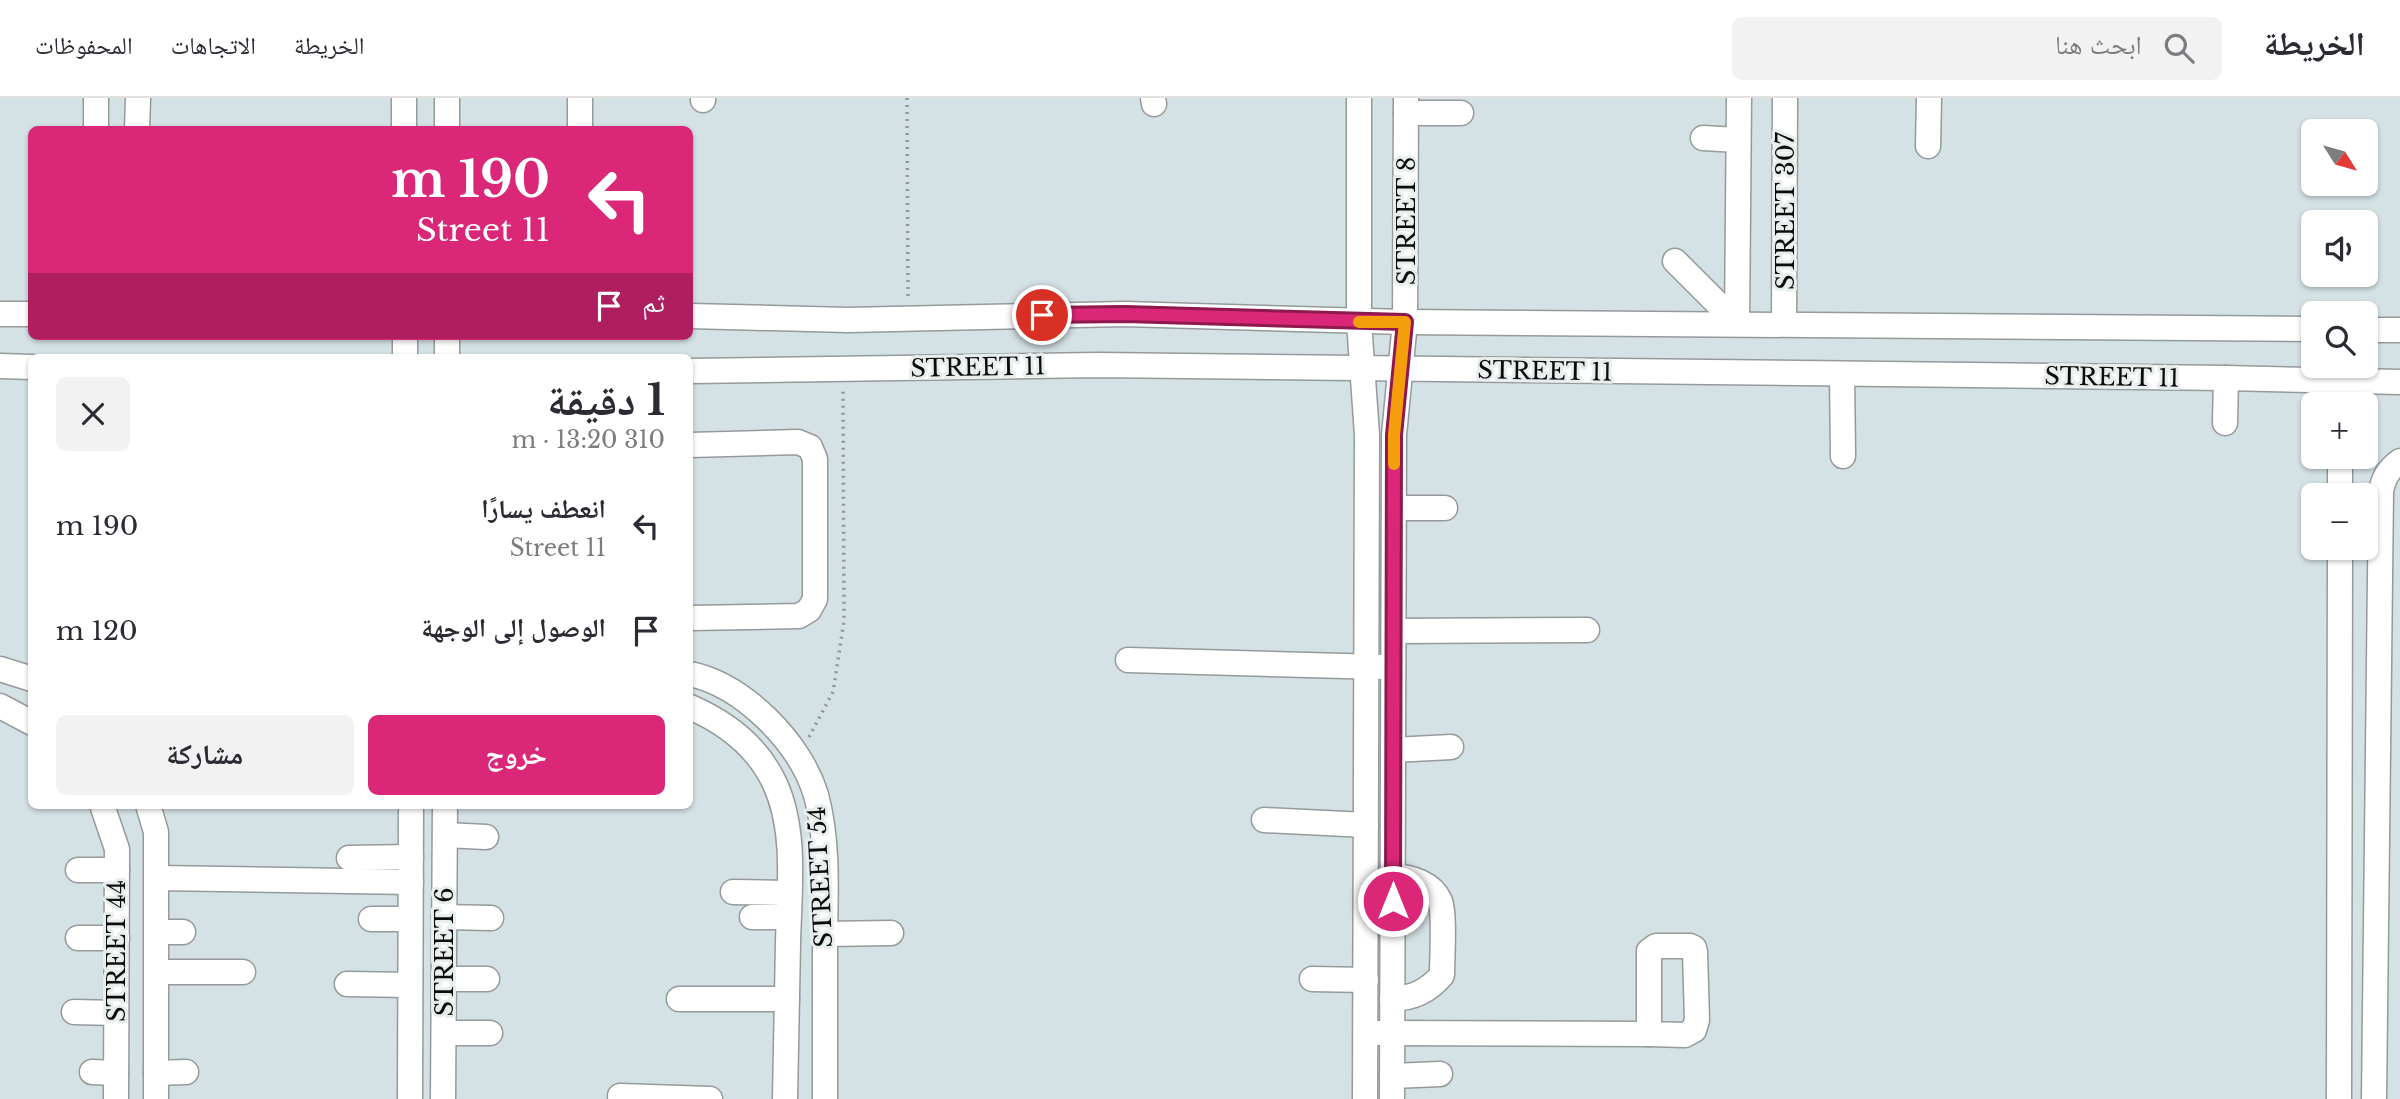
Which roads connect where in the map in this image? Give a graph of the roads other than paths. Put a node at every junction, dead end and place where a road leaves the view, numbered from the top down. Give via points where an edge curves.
1 (96, 98) edge
2 (138, 98) edge
3 (404, 98) edge
4 (447, 98) edge
5 (580, 98) edge
6 (1359, 98) edge
7 (1739, 98) edge
8 (1785, 98) edge
9 (1929, 98) edge
10 (1406, 106) edge
11 (1461, 113) dead end
12 (96, 126) edge
13 (137, 126) edge
14 (404, 126) edge
15 (447, 126) edge
16 (580, 126) edge
17 (1703, 138) dead end
18 (1738, 140) junction
19 (1928, 146) dead end
20 (1675, 261) dead end
21 (0, 314) edge
22 (28, 314) edge
23 (693, 316) edge
24 (1359, 322) junction
25 (1405, 322) junction
26 (1737, 323) junction
27 (1784, 324) junction
28 (2301, 329) edge
29 (2378, 330) edge
30 (2400, 330) edge
31 (0, 366) edge
32 (28, 367) edge
33 (1360, 369) junction
34 (1402, 370) junction
35 (693, 371) edge
36 (1842, 374) junction
37 (2225, 378) junction
38 (2400, 382) edge
39 (2340, 392) edge
40 (2225, 423) dead end
41 (693, 444) edge
42 (1843, 456) dead end
43 (2400, 461) edge
44 (1394, 508) junction
45 (1445, 508) dead end
46 (2340, 560) edge
47 (693, 618) edge
48 (1587, 630) dead end
49 (1394, 631) junction
50 (1128, 660) dead end
51 (1367, 667) junction
52 (1394, 668) junction
53 (0, 669) edge
54 (693, 675) edge
55 (28, 678) edge
56 (0, 706) edge
57 (693, 708) edge
58 (28, 721) edge
59 (1451, 747) dead end
60 (1393, 750) junction
61 (103, 809) edge
62 (149, 809) edge
63 (411, 809) edge
64 (445, 809) edge
65 (1264, 820) dead end
66 (1366, 825) junction
67 (445, 835) junction
68 (486, 837) dead end
69 (411, 857) junction
70 (349, 858) dead end
71 (78, 870) dead end
72 (117, 870) junction
73 (1393, 876) junction
74 (157, 878) junction
75 (411, 882) junction
76 (733, 892) dead end
77 (789, 905) junction
78 (444, 917) junction
79 (752, 917) dead end
80 (491, 918) dead end
81 (371, 919) dead end
82 (410, 919) junction
83 (157, 932) junction
84 (183, 932) dead end
85 (891, 933) dead end
86 (825, 934) junction
87 (78, 938) dead end
88 (117, 938) junction
89 (157, 972) junction
90 (243, 972) dead end
91 (444, 979) junction
92 (487, 979) dead end
93 (1312, 979) dead end
94 (1366, 980) junction
95 (347, 984) dead end
96 (410, 985) junction
97 (679, 999) dead end
98 (787, 999) junction
99 (1392, 999) junction
100 (74, 1012) dead end
101 (116, 1013) junction
102 (444, 1033) junction
103 (490, 1033) dead end
104 (1366, 1033) junction
105 (1392, 1033) junction
106 (1649, 1034) dead end
107 (186, 1072) dead end
108 (156, 1073) junction
109 (1440, 1074) dead end
110 (1392, 1087) edge
111 (620, 1096) dead end
112 (116, 1099) edge
113 (156, 1099) edge
114 (410, 1099) edge
115 (443, 1099) edge
116 (710, 1099) edge
117 (785, 1099) edge
118 (825, 1099) edge
119 (1365, 1099) edge
120 (2339, 1099) edge
121 (2374, 1099) edge

1 - 12 street
2 - 13 street
3 - 14 street
4 - 15 street
5 - 16 street
6 - 24 street, STREET 8
7 - 18 street, STREET 307
8 - 27 street, STREET 307
9 - 19 street
10 - 11 street
10 - 25 street, STREET 8
17 - 18 street
18 - 26 street, STREET 307
20 - 26 street
21 - 22 street
23 - 24 street, STREET 11 via 848,320 1125,314
24 - 25 street, STREET 11
24 - 33 street, STREET 8
25 - 26 street, STREET 11
25 - 34 street, STREET 8
26 - 27 street, STREET 11
27 - 28 street, STREET 11
29 - 30 street
31 - 32 street
33 - 34 street, STREET 11
33 - 35 street, STREET 11 via 1097,365
33 - 51 street, STREET 8 via 1367,435
34 - 36 street, STREET 11
34 - 44 street, STREET 8 via 1394,435
36 - 37 street, STREET 11
36 - 42 street
37 - 39 street, STREET 11
37 - 40 street
38 - 39 street, STREET 11
41 - 47 street via 798,442 810,447 815,458 815,599 799,616
43 - 121 street via 2383,479 2381,491
44 - 45 street
44 - 49 street, STREET 8
46 - 120 street
48 - 49 street
49 - 52 street, STREET 8
50 - 51 street
51 - 52 street
51 - 66 street, STREET 8
52 - 60 street, STREET 8
53 - 55 street
54 - 86 street, STREET 54 via 726,687 752,706 778,730 798,758 815,793 822,824
56 - 58 street
57 - 77 street, STREET 54 via 735,732 759,757 775,785 785,817
59 - 60 street
60 - 73 street, STREET 8
61 - 72 street, STREET 44 via 117,849
62 - 74 street, STREET 44 via 156,832
63 - 69 street, STREET 6
64 - 67 street, STREET 6
65 - 66 street
66 - 94 street, STREET 8
67 - 68 street
67 - 78 street, STREET 6
69 - 70 street
69 - 75 street, STREET 6
71 - 72 street
72 - 88 street, STREET 44
73 - 99 street, STREET 8
73 - 99 street via 1421,882 1441,903 1442,975 1420,993
74 - 75 street
74 - 83 street, STREET 44
75 - 82 street, STREET 6
76 - 77 street
77 - 79 street
77 - 98 street, STREET 54
78 - 80 street
78 - 91 street, STREET 6
81 - 82 street
82 - 96 street, STREET 6
83 - 84 street
83 - 89 street, STREET 44
85 - 86 street
86 - 118 street, STREET 54
87 - 88 street
88 - 101 street, STREET 44
89 - 90 street
89 - 108 street, STREET 44
91 - 92 street
91 - 102 street, STREET 6
93 - 94 street
94 - 104 street, STREET 8
95 - 96 street
96 - 114 street, STREET 6
97 - 98 street
98 - 117 street, STREET 54
99 - 105 street, STREET 8
100 - 101 street
101 - 112 street, STREET 44 via 104,1073
102 - 103 street
102 - 115 street, STREET 6
104 - 105 street
104 - 119 street, STREET 8
105 - 106 street
105 - 110 street, STREET 8
107 - 108 street
108 - 113 street, STREET 44
109 - 110 street
111 - 116 street

